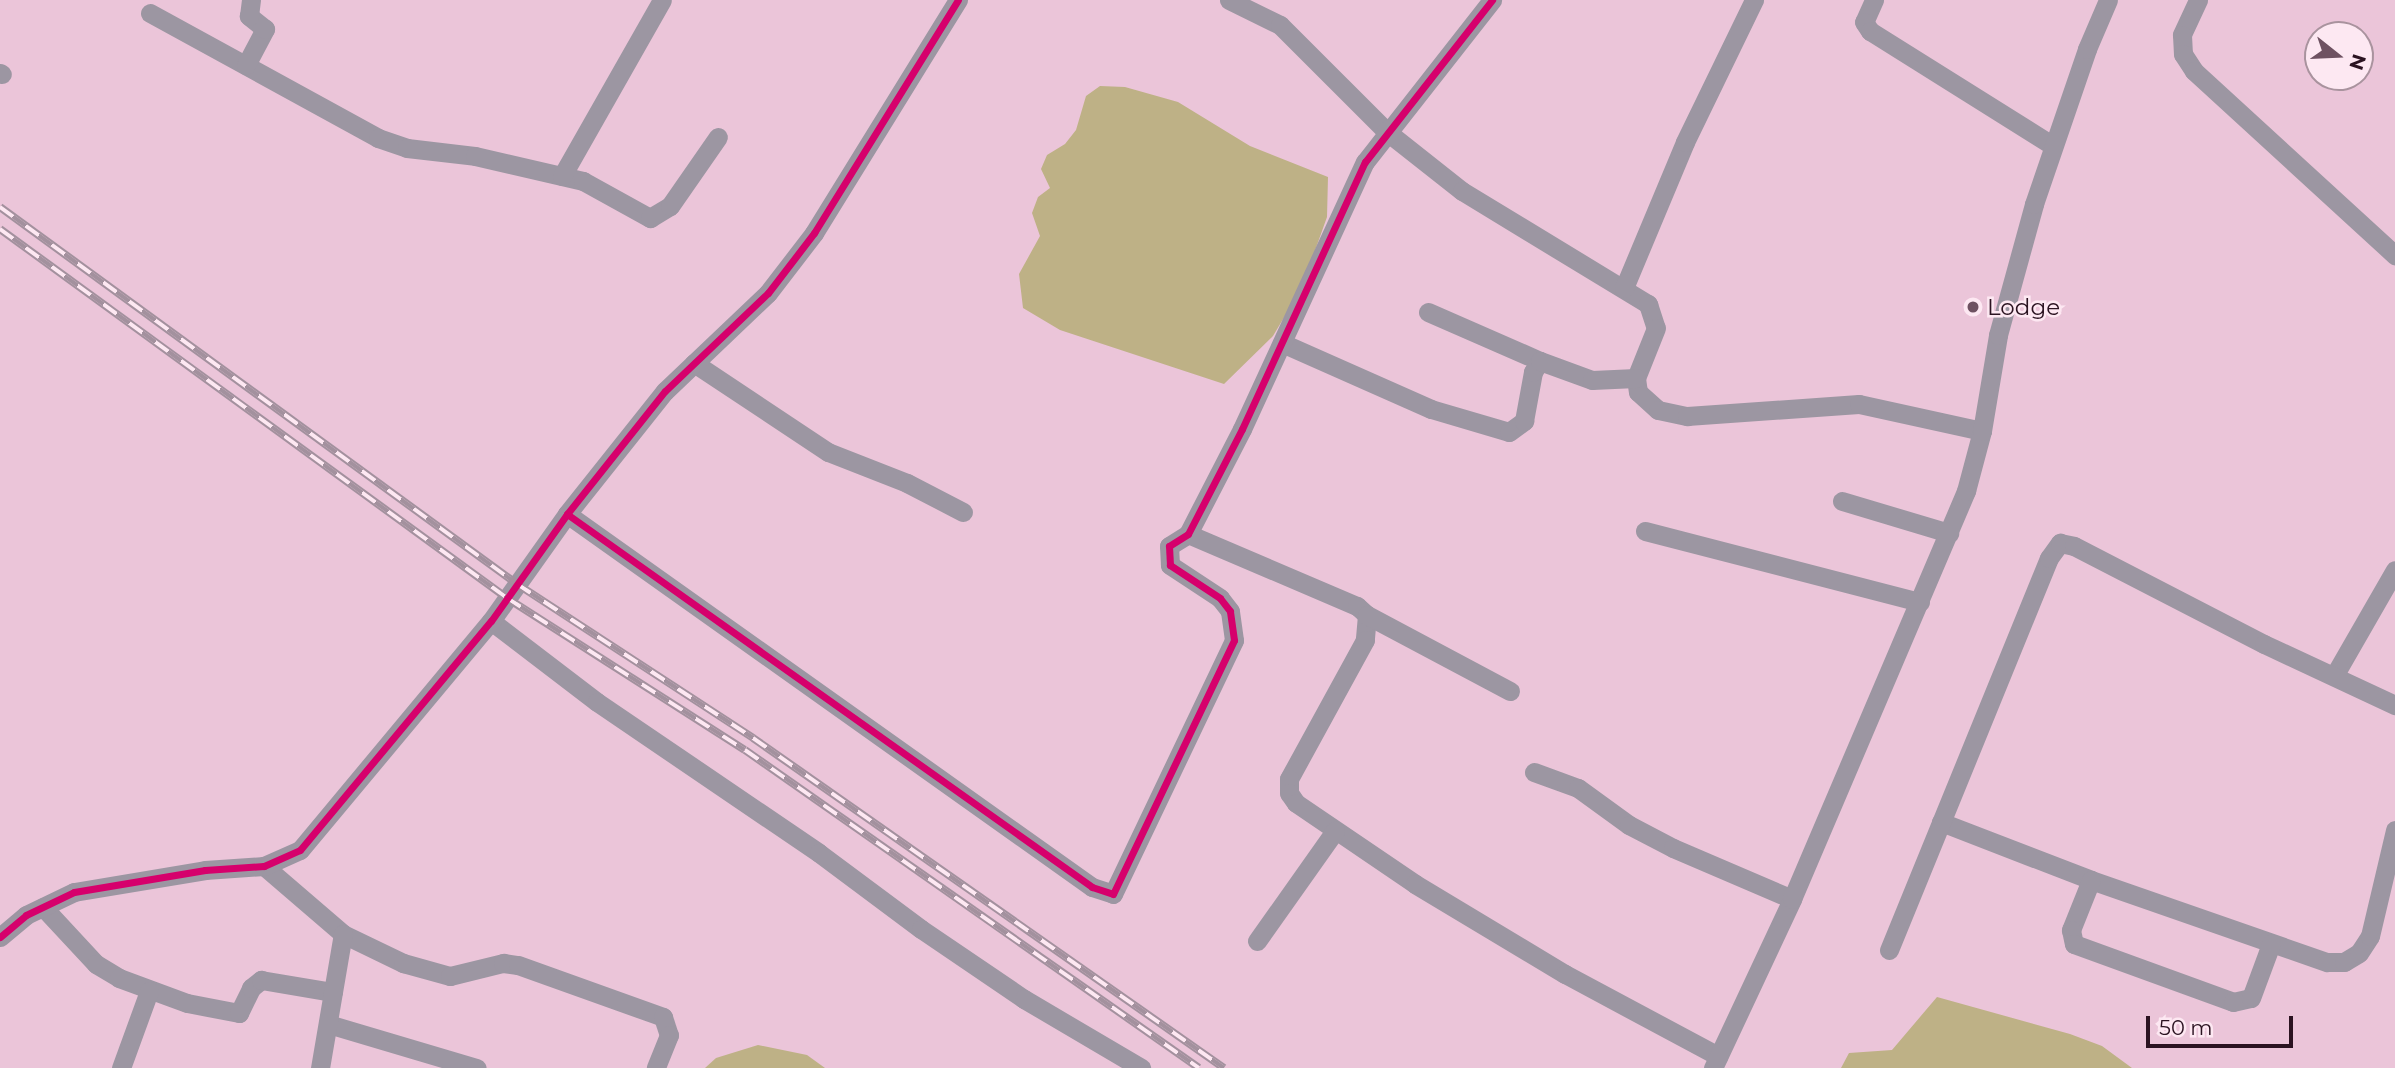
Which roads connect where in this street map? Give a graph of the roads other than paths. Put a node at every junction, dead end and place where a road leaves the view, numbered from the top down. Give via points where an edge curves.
1 (251, 0) edge
2 (662, 0) edge
3 (958, 0) edge
4 (1229, 0) edge
5 (1492, 0) edge
6 (1754, 0) edge
7 (1874, 0) edge
8 (2198, 0) edge
9 (2101, 3) edge
10 (150, 13) dead end
11 (246, 65) junction
12 (1386, 131) junction
13 (718, 137) dead end
14 (2053, 146) junction
15 (562, 176) junction
16 (2395, 255) edge
17 (1624, 288) junction
18 (1428, 312) dead end
19 (1282, 343) junction
20 (1540, 361) junction
21 (694, 363) junction
22 (1636, 378) junction
23 (1982, 431) junction
24 (1842, 501) dead end
25 (963, 512) dead end
26 (567, 514) junction
27 (1645, 531) dead end
28 (1949, 533) junction
29 (1188, 534) junction
30 (2395, 570) edge
31 (1920, 602) junction
32 (1367, 615) junction
33 (491, 621) junction
34 (2334, 676) junction
35 (1510, 691) dead end
36 (2395, 705) edge
37 (1534, 772) dead end
38 (1941, 822) junction
39 (2395, 830) edge
40 (1335, 831) junction
41 (264, 866) junction
42 (2091, 880) junction
43 (1792, 899) junction
44 (43, 906) junction
45 (343, 934) junction
46 (0, 937) edge
47 (1256, 941) dead end
48 (2271, 944) junction
49 (1889, 950) dead end
50 (149, 991) junction
51 (333, 992) junction
52 (328, 1024) junction
53 (1715, 1062) edge
54 (121, 1068) edge
55 (320, 1068) edge
56 (477, 1068) edge
57 (656, 1068) edge
58 (1141, 1068) edge

1 - 11 street via 249,16 265,29
2 - 15 street
3 - 21 street via 814,233 768,292
4 - 12 street via 1280,25
5 - 12 street
6 - 17 street via 1690,131
7 - 14 street via 1864,22 1870,30
8 - 16 street via 2182,34 2183,54 2194,71
9 - 14 street
10 - 11 street
11 - 15 street via 378,138 407,148 475,156
12 - 17 street via 1462,191
12 - 19 street via 1365,162
13 - 15 street via 658,218 643,215 601,188
14 - 23 street via 1998,335
17 - 22 street via 1655,313 1656,328
18 - 20 street
19 - 20 street via 1431,409 1509,432 1524,421 1533,372
19 - 29 street
20 - 22 street via 1592,380
21 - 25 street via 828,452 907,483
21 - 26 street via 664,391
22 - 23 street via 1646,401 1672,415 1859,404
23 - 28 street
24 - 28 street
26 - 29 street via 1105,894 1113,894 1124,879 1234,640 1235,625 1220,598 1170,565 1169,546
26 - 33 street
27 - 31 street
28 - 31 street
29 - 32 street via 1357,606
30 - 34 street
31 - 43 street
32 - 35 street
32 - 40 street via 1365,640 1289,779 1289,793 1296,803
33 - 41 street via 325,825 300,850
33 - 58 street via 597,702 819,853 921,929 1024,999
34 - 36 street
34 - 38 street via 2074,546 2060,544 2049,558
37 - 43 street via 1578,788 1629,825 1673,848
38 - 42 street
38 - 49 street
39 - 48 street via 2370,936 2359,953 2344,962 2327,962
40 - 47 street
40 - 53 street
41 - 44 street via 205,870 74,892
41 - 45 street
42 - 48 street
42 - 48 street via 2071,930 2074,944 2233,1002 2251,998
43 - 53 street
44 - 46 street
44 - 50 street via 96,964
45 - 51 street
45 - 57 street via 430,972 467,975 490,965 519,965 663,1017 669,1035
50 - 51 street via 232,1014 244,1010 251,988 261,979
50 - 54 street
51 - 52 street
52 - 55 street
52 - 56 street

